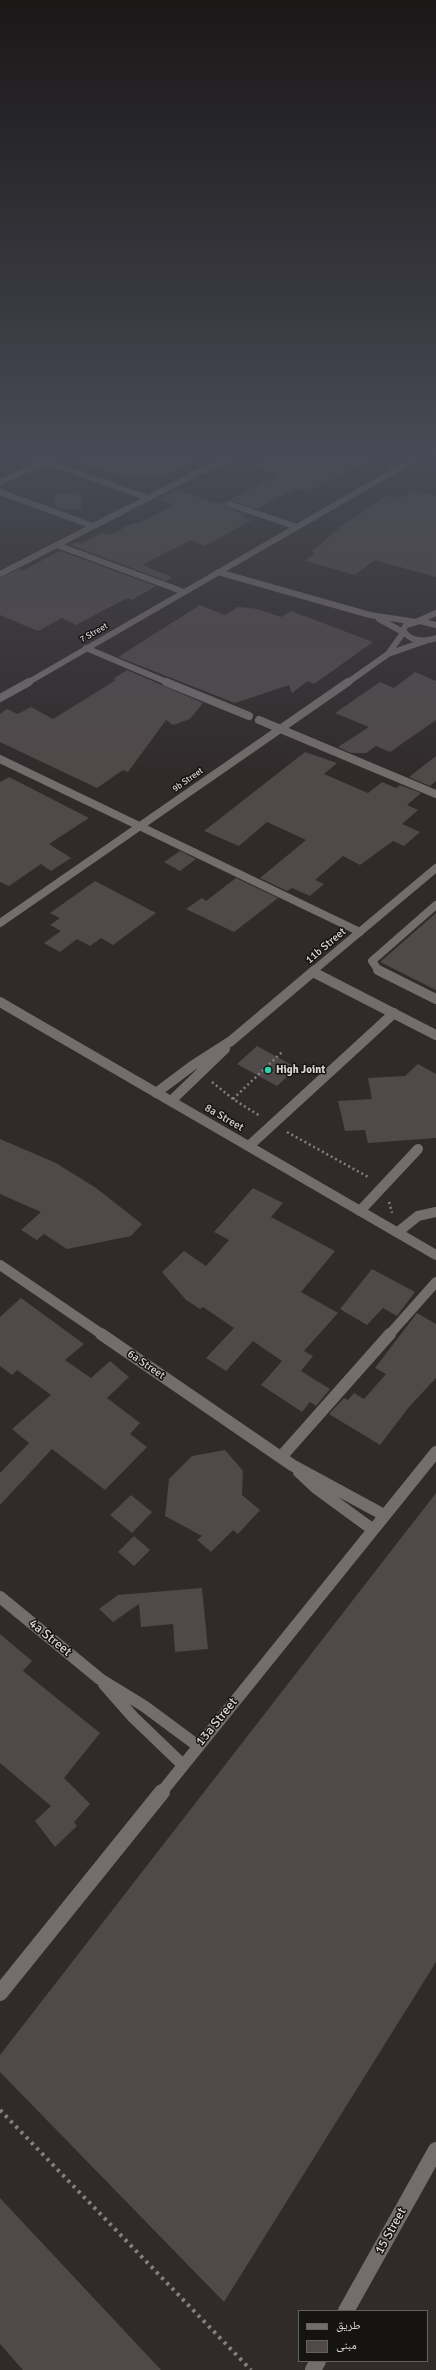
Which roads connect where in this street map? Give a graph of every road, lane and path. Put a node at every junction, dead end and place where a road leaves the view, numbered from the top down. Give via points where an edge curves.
1 (20, 564) edge
2 (107, 564) edge
3 (234, 564) edge
4 (226, 568) junction
5 (218, 572) junction
6 (0, 574) edge
7 (280, 589) junction
8 (184, 592) junction
9 (436, 613) edge
10 (370, 615) junction
11 (416, 622) junction
12 (436, 625) edge
13 (403, 632) junction
14 (436, 638) edge
15 (428, 640) junction
16 (436, 641) edge
17 (86, 648) junction
18 (388, 654) junction
19 (0, 698) edge
20 (249, 716) dead end
21 (259, 720) dead end
22 (278, 728) junction
23 (0, 759) edge
24 (436, 794) edge
25 (139, 826) junction
26 (435, 869) edge
27 (436, 905) edge
28 (0, 923) edge
29 (360, 932) junction
30 (313, 972) junction
31 (436, 999) edge
32 (0, 1002) edge
33 (394, 1014) junction
34 (436, 1035) edge
35 (231, 1041) junction
36 (283, 1051) dead end
37 (201, 1073) junction
38 (156, 1093) junction
39 (233, 1099) junction
40 (171, 1101) junction
41 (274, 1124) junction
42 (249, 1146) junction
43 (418, 1149) dead end
44 (384, 1185) junction
45 (360, 1211) junction
46 (436, 1212) edge
47 (398, 1232) junction
48 (436, 1255) edge
49 (0, 1265) edge
50 (436, 1282) edge
51 (436, 1452) edge
52 (281, 1457) junction
53 (292, 1465) junction
54 (384, 1515) junction
55 (372, 1529) junction
56 (0, 1597) edge
57 (100, 1679) junction
58 (198, 1746) junction
59 (183, 1765) junction
60 (0, 1993) edge
61 (0, 2110) edge
62 (436, 2150) edge
63 (347, 2310) edge
64 (251, 2370) edge

1 - 6 street
2 - 8 street
3 - 4 street, 7 Street
4 - 5 street, 7 Street
4 - 7 street
5 - 7 street
5 - 8 street, 7 Street
7 - 10 street
8 - 17 street, 7 Street
9 - 11 street
10 - 11 street
10 - 13 street
11 - 12 street
11 - 13 street, 9b Street via 404,626
13 - 15 street via 415,639
13 - 18 street, 9b Street
14 - 15 street, 9b Street
15 - 16 street
15 - 18 street, 9b Street
17 - 19 street, 7 Street
17 - 20 street
18 - 22 street, 9b Street
21 - 22 street
22 - 24 street
22 - 25 street, 9b Street
23 - 25 street
25 - 28 street, 9b Street
25 - 29 street
26 - 29 street, 11b Street
27 - 31 street via 372,960 372,964 378,970
29 - 30 street, 11b Street
30 - 33 street
30 - 35 street, 11b Street
32 - 38 street, 8a Street
33 - 34 street
33 - 41 street
35 - 37 street, 11b Street
35 - 38 street, 11b Street
36 - 39 path
37 - 39 path
37 - 40 street, 11b Street
38 - 40 street, 8a Street
39 - 41 path
40 - 42 street, 8a Street
41 - 42 street
41 - 44 path
42 - 45 street, 8a Street
43 - 44 street
44 - 45 street
44 - 47 path
45 - 47 street, 8a Street
46 - 47 street via 418,1216
47 - 48 street, 8a Street
49 - 52 street, 6a Street
50 - 52 street
51 - 54 street, 13a Street
52 - 53 street, 6a Street
53 - 54 street, 6a Street
53 - 55 street, 6a Street via 316,1488
54 - 55 street, 13a Street
55 - 58 street, 13a Street
56 - 57 street, 4a Street
57 - 58 street, 4a Street via 144,1706
57 - 59 street, 4a Street via 138,1722
58 - 59 street, 13a Street
59 - 60 street, 13a Street
61 - 64 path
62 - 63 street, 15 Street

